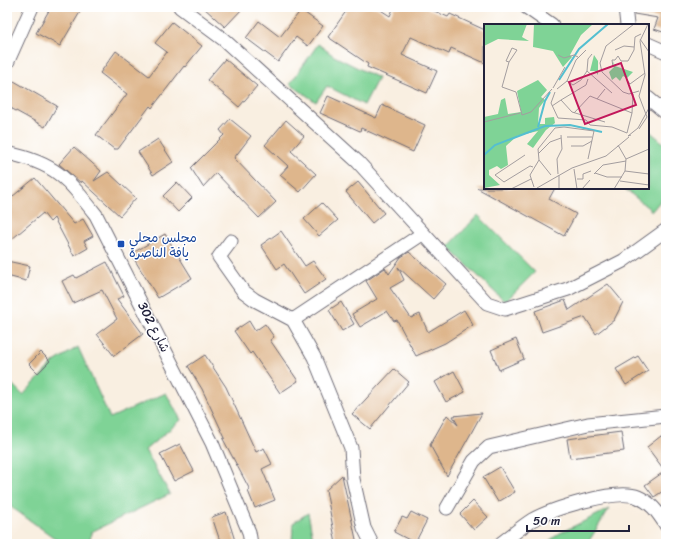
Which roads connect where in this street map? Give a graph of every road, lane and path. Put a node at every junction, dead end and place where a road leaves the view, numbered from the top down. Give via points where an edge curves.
1 (32, 7) edge
2 (180, 7) edge
3 (526, 7) edge
4 (625, 7) edge
5 (551, 24) edge
6 (627, 24) edge
7 (649, 44) edge
8 (666, 52) edge
9 (7, 63) edge
10 (649, 99) edge
11 (666, 113) edge
12 (7, 153) edge
13 (666, 230) edge
14 (422, 234) junction
15 (231, 241) dead end
16 (293, 320) junction
17 (666, 416) edge
18 (447, 508) dead end
19 (666, 525) edge
20 (251, 544) edge
21 (372, 544) edge
22 (500, 544) edge

1 - 9 street
2 - 14 street via 223,39 358,162
3 - 5 street
4 - 6 street
7 - 8 street
10 - 11 street
12 - 20 street, شارع 302 via 44,163 60,174 96,215 212,443 249,532
13 - 14 street via 623,261 568,289 505,309 486,303
14 - 16 street
15 - 16 street via 219,257 243,291
16 - 21 street via 314,357 351,448 355,486 364,528
17 - 18 street via 588,424 489,447 474,461
19 - 22 street via 654,507 638,497 605,497 555,509 532,521

